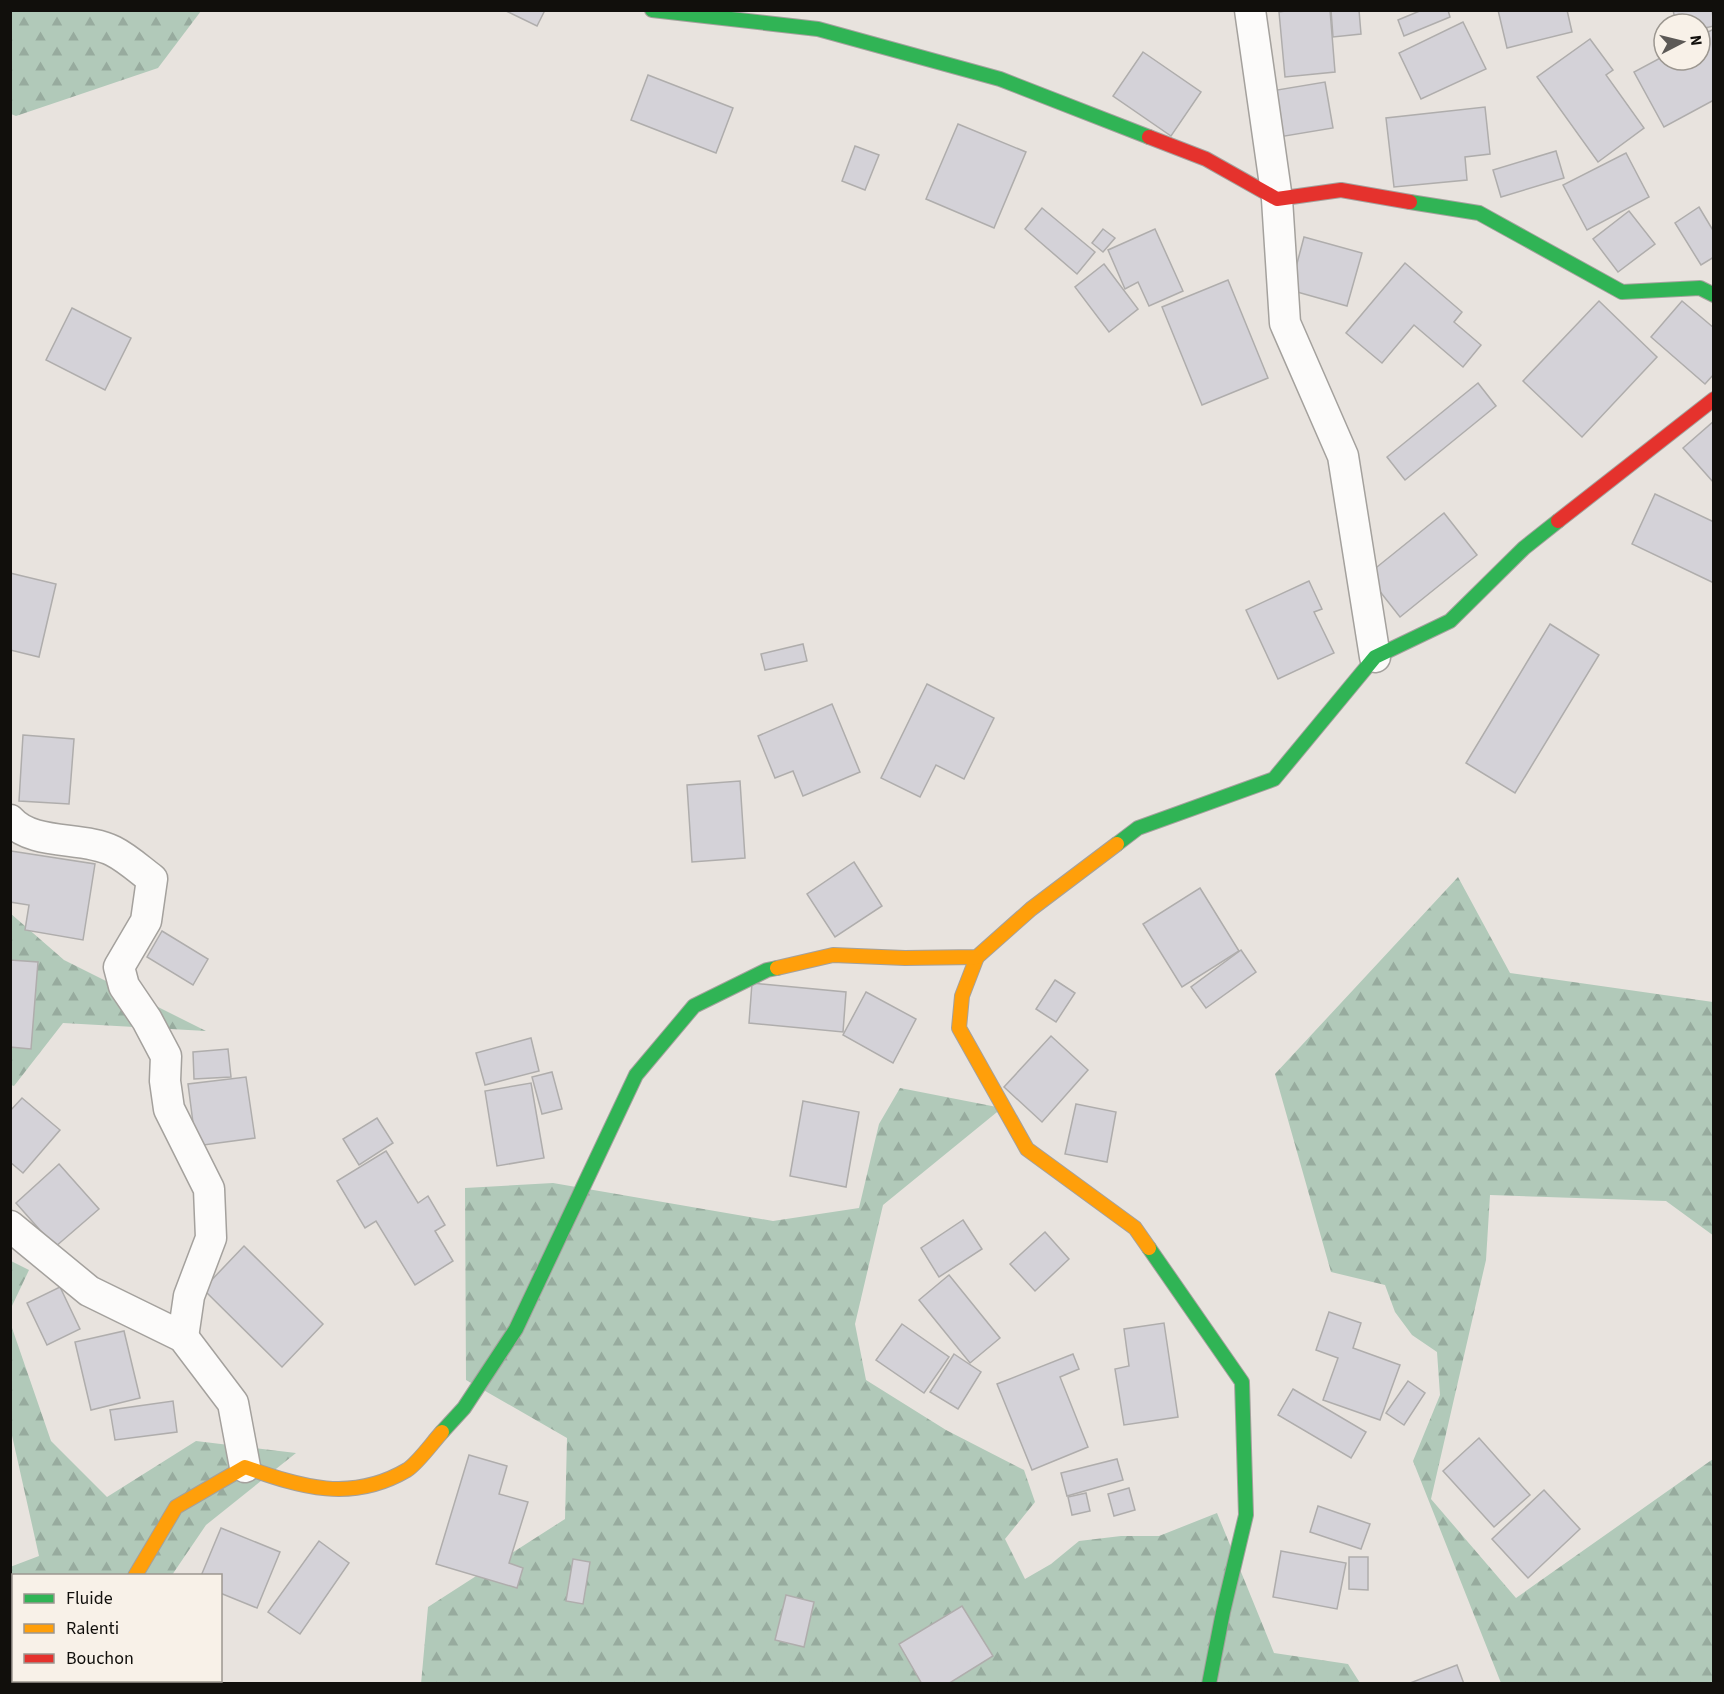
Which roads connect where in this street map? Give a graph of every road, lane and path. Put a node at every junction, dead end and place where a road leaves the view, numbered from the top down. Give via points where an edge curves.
1 (652, 10) edge
2 (1250, 10) edge
3 (1277, 199) junction
4 (1713, 295) edge
5 (1713, 399) edge
6 (1375, 657) junction
7 (10, 820) edge
8 (977, 957) junction
9 (10, 1226) edge
10 (183, 1337) junction
11 (245, 1467) junction
12 (136, 1574) edge
13 (1209, 1683) edge

1 - 3 street via 818,29 1000,79 1206,159
2 - 3 street
3 - 4 street via 1341,190 1479,213 1622,292 1700,288
3 - 6 street via 1285,323 1343,456
5 - 6 street via 1524,548 1450,621
6 - 8 street via 1274,779 1138,828 1031,909
7 - 10 street via 33,836 113,850 152,879 146,921 119,967 124,986 166,1056 169,1109 209,1189 211,1238 189,1296
8 - 11 street via 832,955 767,970 694,1006 636,1075 516,1329 464,1408 408,1469 366,1487 327,1490 290,1483
8 - 13 street via 962,996 959,1028 1027,1149 1135,1228 1242,1382 1246,1515
9 - 10 street via 89,1291
10 - 11 street via 233,1403
11 - 12 street via 176,1507

